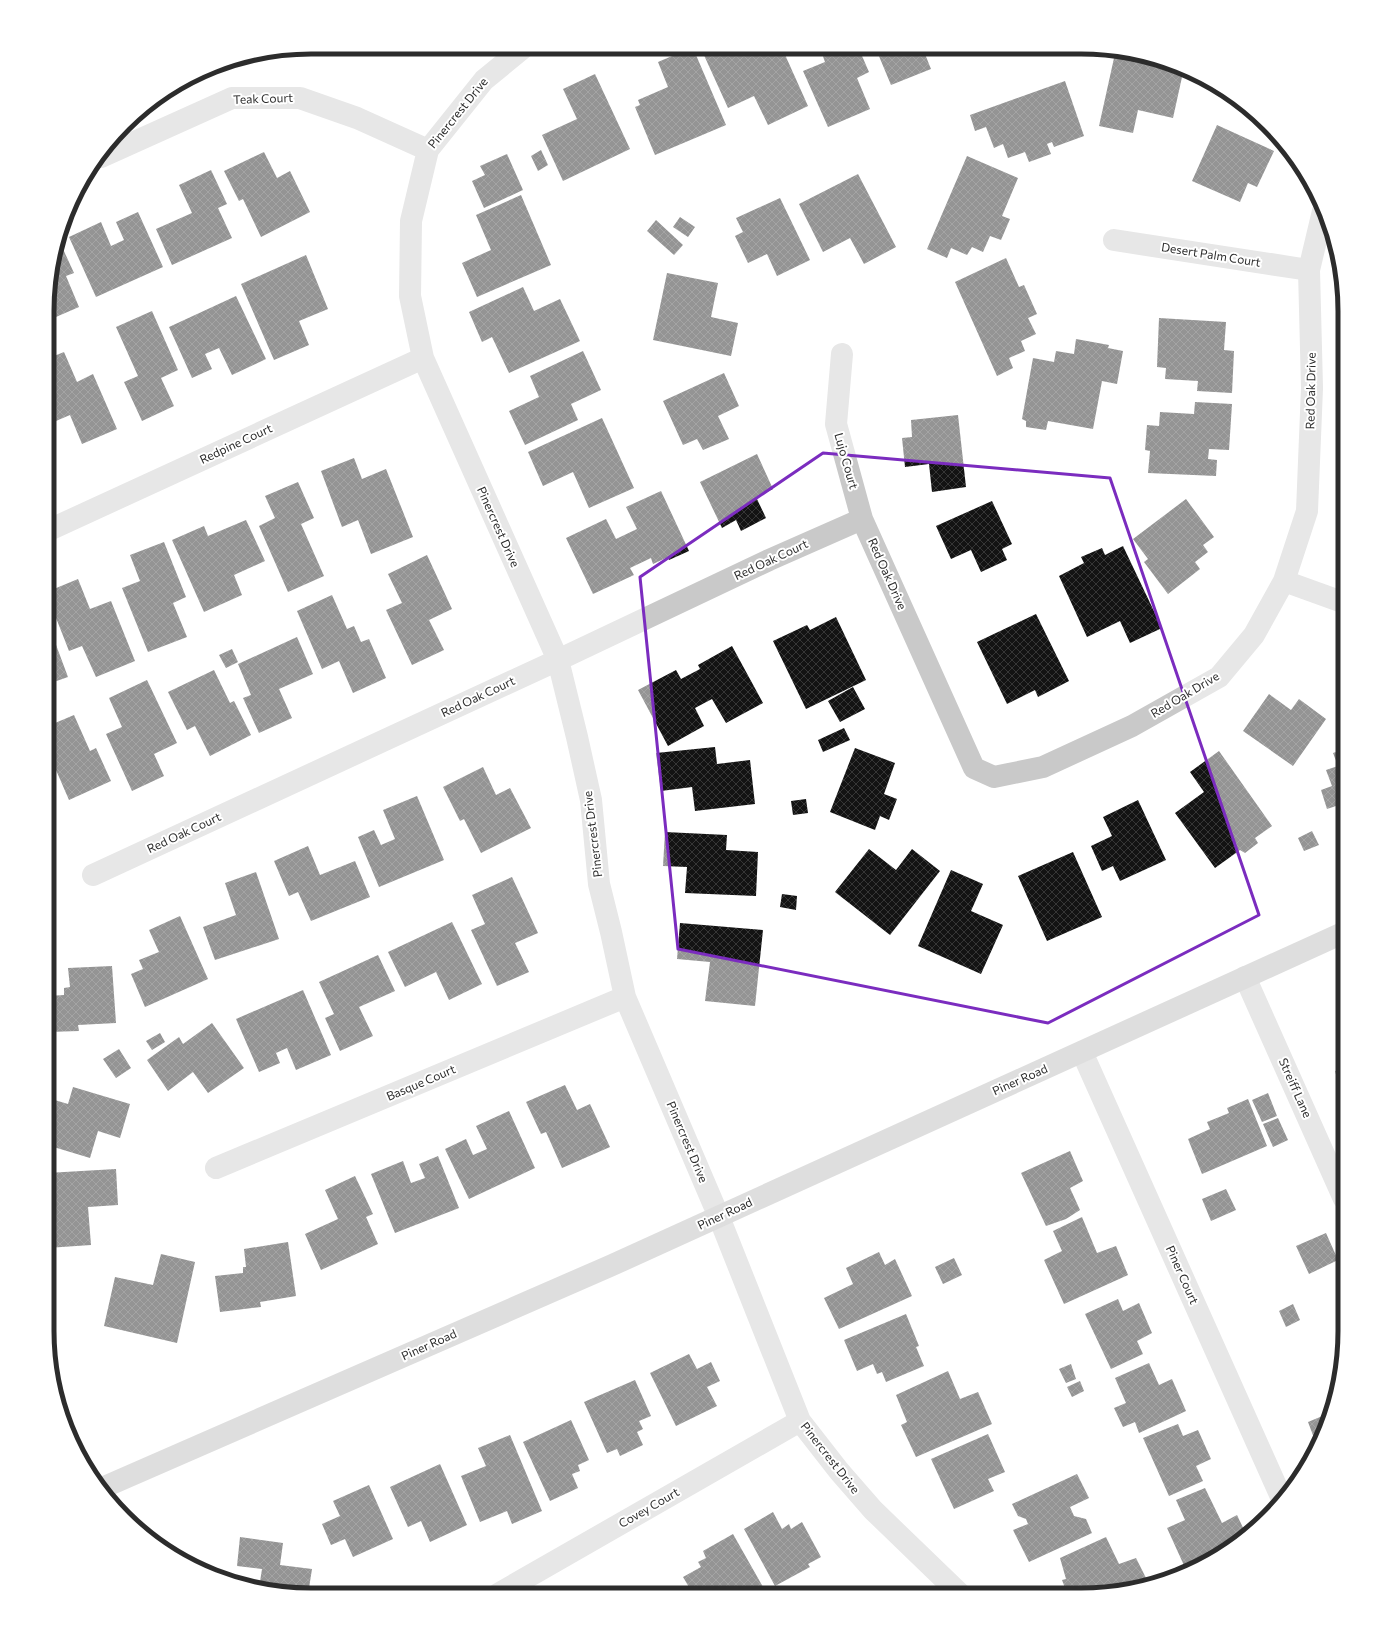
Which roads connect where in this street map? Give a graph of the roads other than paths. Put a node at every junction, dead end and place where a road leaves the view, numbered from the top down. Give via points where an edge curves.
1 (516, 54) edge
2 (428, 150) junction
3 (108, 153) edge
4 (1321, 220) edge
5 (1114, 240) dead end
6 (1309, 270) junction
7 (842, 354) dead end
8 (423, 358) junction
9 (862, 518) junction
10 (54, 528) edge
11 (1284, 581) junction
12 (1338, 600) edge
13 (558, 660) junction
14 (93, 875) dead end
15 (1338, 935) edge
16 (1245, 978) junction
17 (625, 997) junction
18 (1082, 1052) junction
19 (216, 1168) dead end
20 (1338, 1186) edge
21 (719, 1217) junction
22 (800, 1422) junction
23 (106, 1486) edge
24 (1280, 1494) edge
25 (509, 1588) edge
26 (954, 1588) edge

1 - 2 street, Pinercrest Drive via 484,80
2 - 3 street, Teak Court via 357,118 300,98 232,98
2 - 8 street, Pinercrest Drive via 411,221 410,296
4 - 6 street, Red Oak Drive
5 - 6 street, Desert Palm Court
6 - 11 street, Red Oak Drive via 1312,388 1307,511
7 - 9 street, Lujo Court via 836,424
8 - 10 street, Redpine Court
8 - 13 street, Pinercrest Drive
9 - 11 street, Red Oak Drive via 974,768 994,777 1043,767 1132,726 1219,677 1254,635
9 - 13 street, Red Oak Court
11 - 12 street
13 - 14 street, Red Oak Court
13 - 17 street, Pinercrest Drive via 591,800 599,884
15 - 16 main road, Piner Road
16 - 18 main road, Piner Road
16 - 20 street, Streiff Lane
17 - 19 street, Basque Court
17 - 21 street, Pinercrest Drive
18 - 21 main road, Piner Road
18 - 24 street, Piner Court
21 - 22 street, Pinercrest Drive
21 - 23 main road, Piner Road
22 - 25 street, Covey Court
22 - 26 street, Pinercrest Drive via 873,1510

